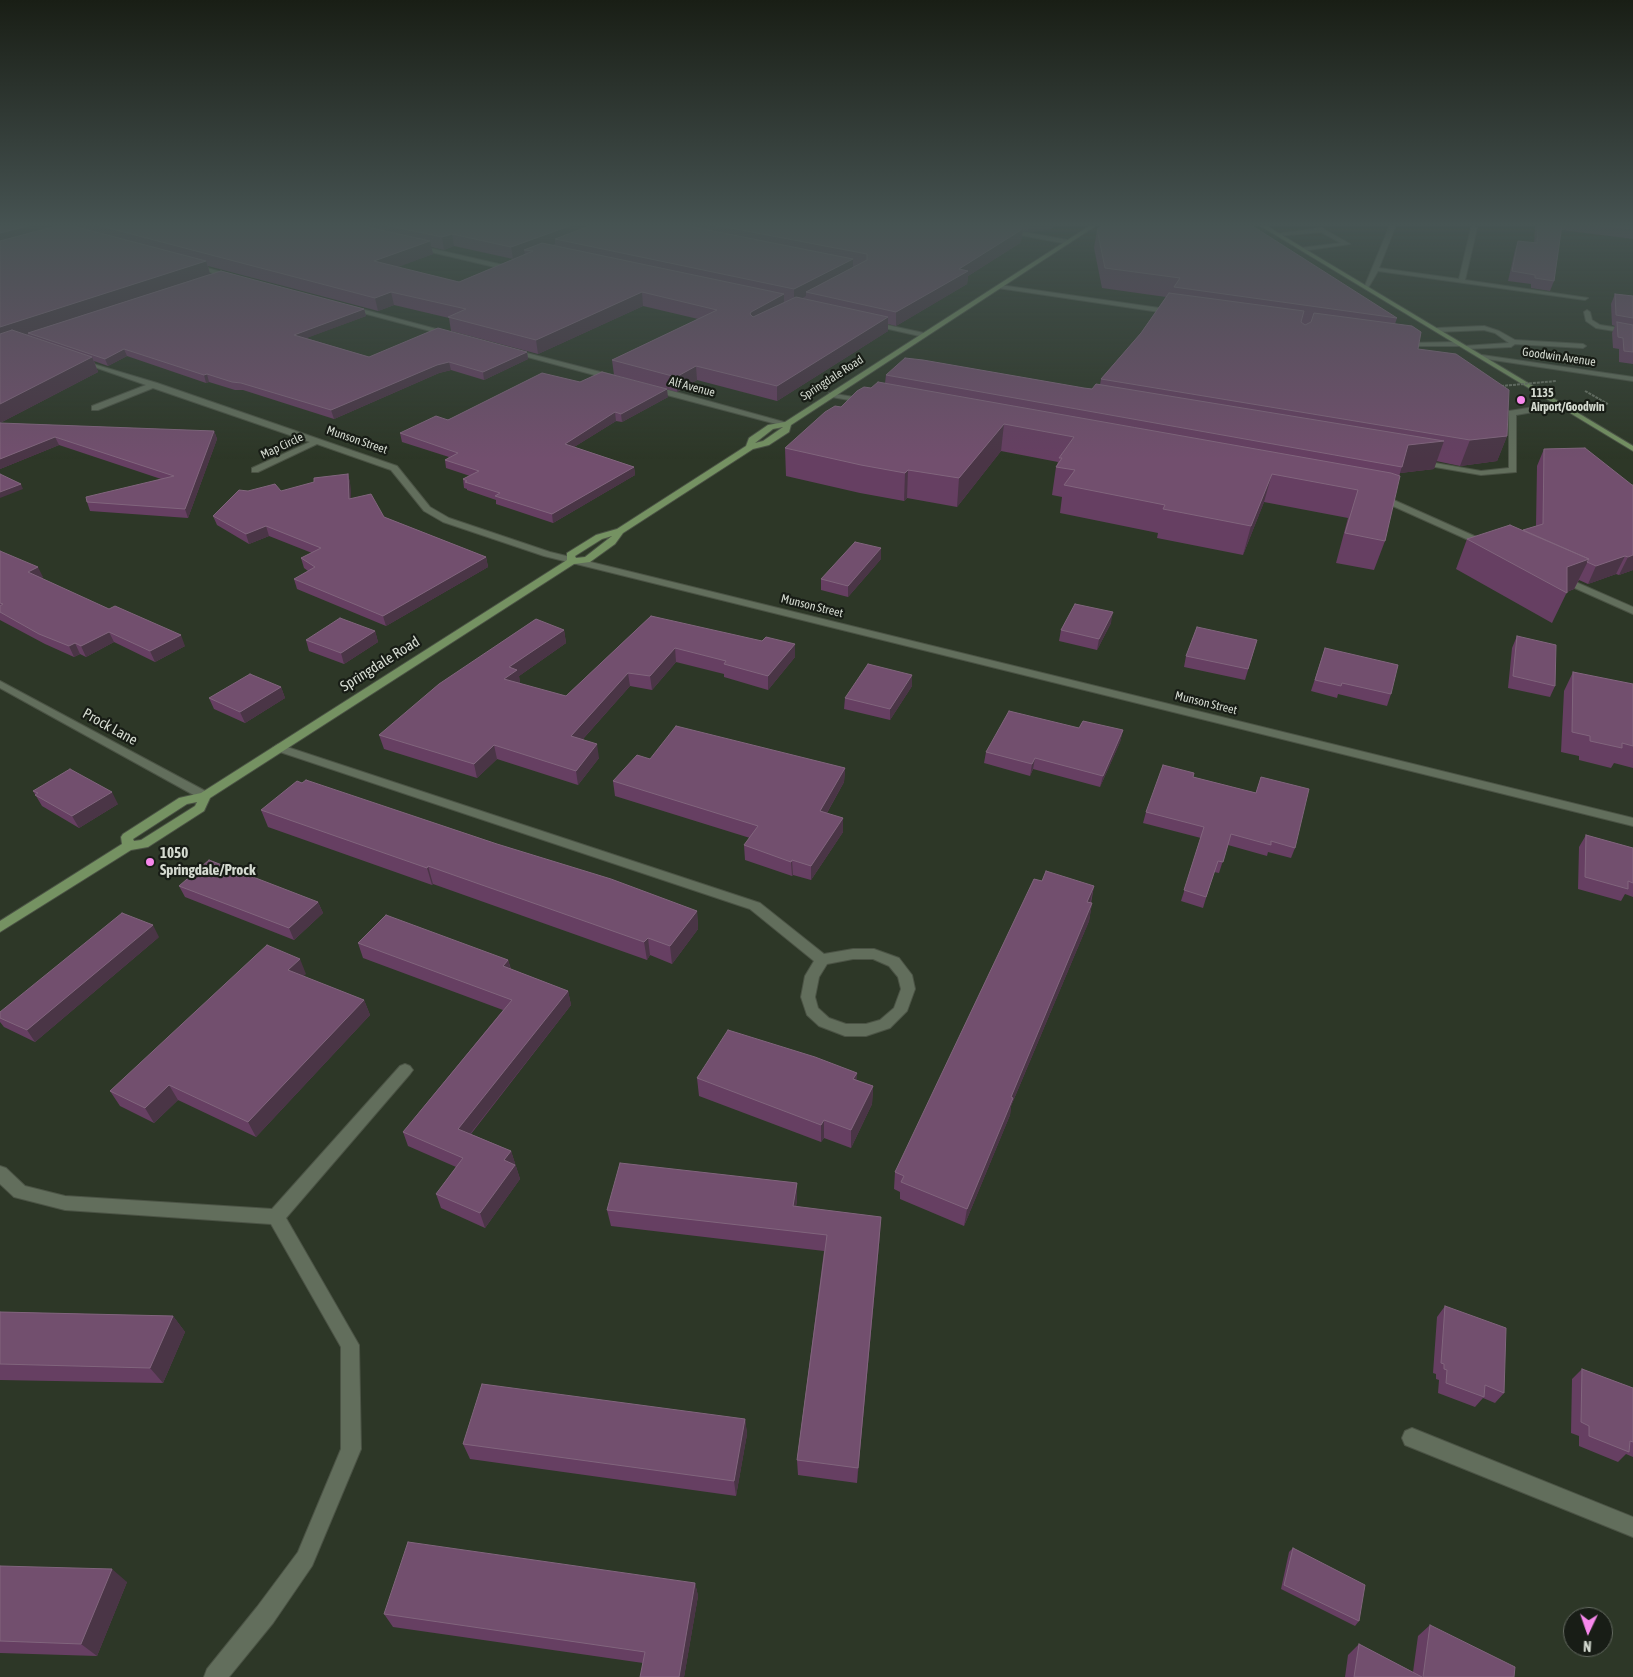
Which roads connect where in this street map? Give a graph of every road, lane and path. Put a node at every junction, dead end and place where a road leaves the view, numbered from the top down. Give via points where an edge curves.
1 (975, 303) edge
2 (1096, 303) edge
3 (1393, 303) edge
4 (346, 307) edge
5 (1588, 312) dead end
6 (1180, 313) edge
7 (861, 322) edge
8 (1437, 330) junction
9 (1633, 332) edge
10 (924, 336) junction
11 (460, 337) edge
12 (1513, 342) junction
13 (1395, 344) edge
14 (1544, 344) junction
15 (1463, 345) junction
16 (1582, 346) dead end
17 (508, 350) edge
18 (1548, 352) dead end
19 (1482, 357) junction
20 (72, 358) edge
21 (1633, 379) edge
22 (622, 380) edge
23 (1556, 382) dead end
24 (154, 385) junction
25 (641, 385) edge
26 (1497, 387) edge
27 (832, 395) junction
28 (871, 404) edge
29 (1607, 404) dead end
30 (1559, 405) junction
31 (1599, 405) dead end
32 (95, 408) dead end
33 (787, 424) junction
34 (318, 441) junction
35 (1633, 449) edge
36 (1406, 460) edge
37 (255, 470) dead end
38 (1365, 494) edge
39 (1497, 549) edge
40 (572, 561) junction
41 (1551, 574) edge
42 (1633, 611) edge
43 (0, 684) edge
44 (278, 748) junction
45 (205, 796) junction
46 (1633, 822) edge
47 (0, 927) edge
48 (822, 960) junction
49 (405, 1070) dead end
50 (0, 1173) edge
51 (276, 1217) junction
52 (1412, 1438) dead end
53 (1633, 1527) edge
54 (216, 1677) edge

1 - 10 main road, Springdale Road
2 - 6 street via 1159,314
3 - 8 main road
4 - 11 street
5 - 9 street via 1589,321 1598,327
7 - 10 street
8 - 12 street via 1484,328
8 - 15 main road
10 - 27 main road, Springdale Road
12 - 14 street
12 - 15 street
13 - 15 street
14 - 16 street
14 - 18 street
15 - 19 main road
17 - 22 street
19 - 21 street, Goodwin Avenue via 1554,364
19 - 30 main road
20 - 24 street, Munson Street
23 - 26 path, bridge
24 - 32 street
24 - 34 street, Munson Street
25 - 33 street, Alf Avenue
27 - 28 street
27 - 33 main road, Springdale Road
29 - 31 path
30 - 35 main road
30 - 36 street via 1512,413 1513,470 1481,473
33 - 40 main road, Springdale Road via 786,430 766,443 750,447 620,531 612,542 586,560
34 - 37 street, Map Circle
34 - 40 street, Munson Street via 394,468 427,509 446,520
38 - 39 street via 1384,497
40 - 44 main road, Springdale Road
40 - 46 street, Munson Street
41 - 42 street
43 - 45 street, Prock Lane
44 - 45 main road, Springdale Road
44 - 48 street via 755,906
45 - 47 main road, Springdale Road via 200,808 144,844 128,846
48 - 48 street via 812,976 808,997 812,1011 824,1022 845,1030 866,1030 885,1024 900,1011 908,988 905,975 894,962 874,954
49 - 51 street
50 - 51 street via 20,1192 65,1203
51 - 54 street via 350,1346 351,1449 306,1559
52 - 53 street

